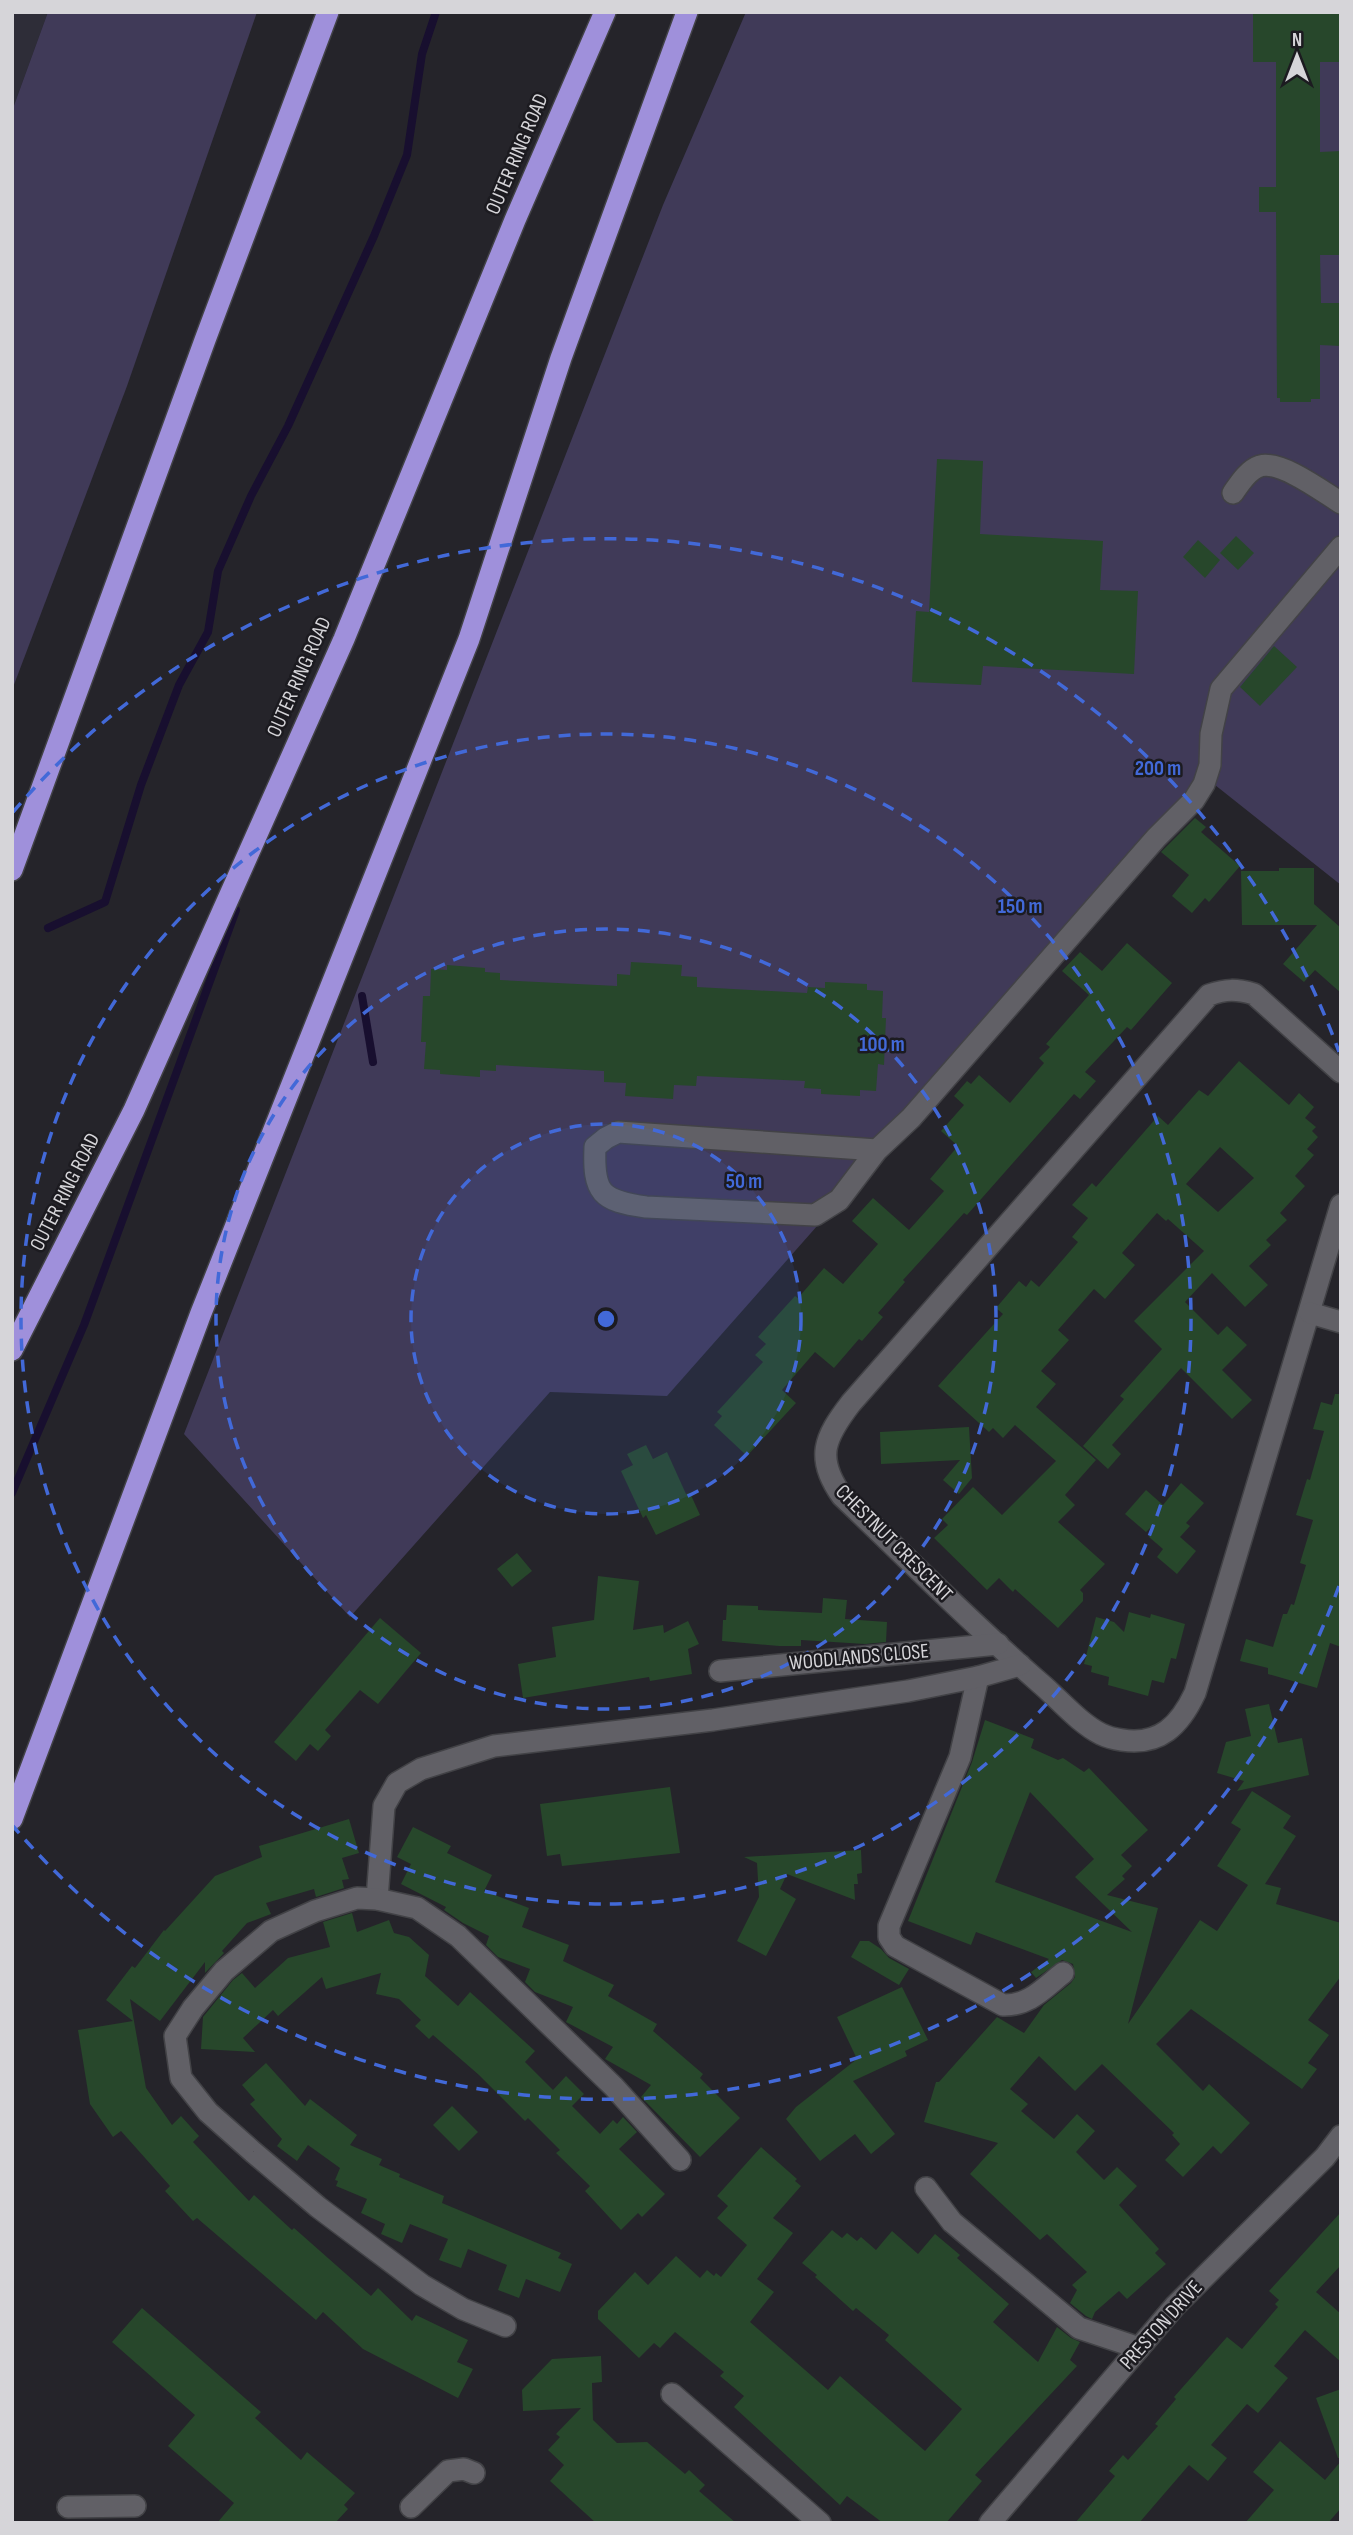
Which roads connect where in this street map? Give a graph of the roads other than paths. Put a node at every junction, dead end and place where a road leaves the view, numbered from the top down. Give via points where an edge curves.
1 (328, 12) edge
2 (605, 12) edge
3 (687, 12) edge
4 (1233, 493) dead end
5 (1341, 503) edge
6 (1341, 547) edge
7 (12, 870) edge
8 (1341, 1072) edge
9 (877, 1150) junction
10 (1341, 1205) edge
11 (1310, 1313) junction
12 (1341, 1322) edge
13 (12, 1350) edge
14 (998, 1644) junction
15 (1020, 1665) junction
16 (720, 1671) dead end
17 (978, 1677) junction
18 (12, 1819) edge
19 (377, 1899) junction
20 (1063, 1973) dead end
21 (1341, 2136) edge
22 (680, 2160) dead end
23 (926, 2188) dead end
24 (505, 2326) dead end
25 (1139, 2348) junction
26 (672, 2394) dead end
27 (474, 2473) dead end
28 (135, 2506) dead end
29 (68, 2507) dead end
30 (411, 2507) dead end
31 (820, 2523) edge
32 (990, 2523) edge

1 - 7 highway
2 - 13 highway, OUTER RING ROAD via 344,639 134,1110
3 - 18 highway via 561,358 469,639 201,1313
4 - 5 street via 1252,470 1268,465
6 - 9 street via 1221,689 1210,765 1194,800 911,1118
8 - 14 street, CHESTNUT CRESCENT via 1254,994 1237,989 1209,995 831,1429 826,1466 842,1496
9 - 9 street via 839,1200 815,1215 622,1204 606,1196 594,1173 595,1147 618,1132
10 - 11 street, CHESTNUT CRESCENT
11 - 12 street
11 - 15 street, CHESTNUT CRESCENT via 1195,1693 1174,1726 1139,1741 1101,1734
14 - 15 street, CHESTNUT CRESCENT
14 - 16 street, WOODLANDS CLOSE
15 - 17 street
17 - 19 street via 713,1720 494,1746 421,1769 397,1783 384,1806
17 - 20 street via 960,1757 889,1926 889,1937 895,1946 1003,2005 1026,2003
19 - 22 street via 417,1908 458,1936 614,2087
19 - 24 street via 357,1898 271,1931 224,1971 175,2036 181,2078 208,2112 318,2207 422,2285
21 - 25 street, PRESTON DRIVE
23 - 25 street via 952,2222 1079,2328
25 - 32 street, PRESTON DRIVE
26 - 31 street
27 - 30 street via 448,2470
28 - 29 street

